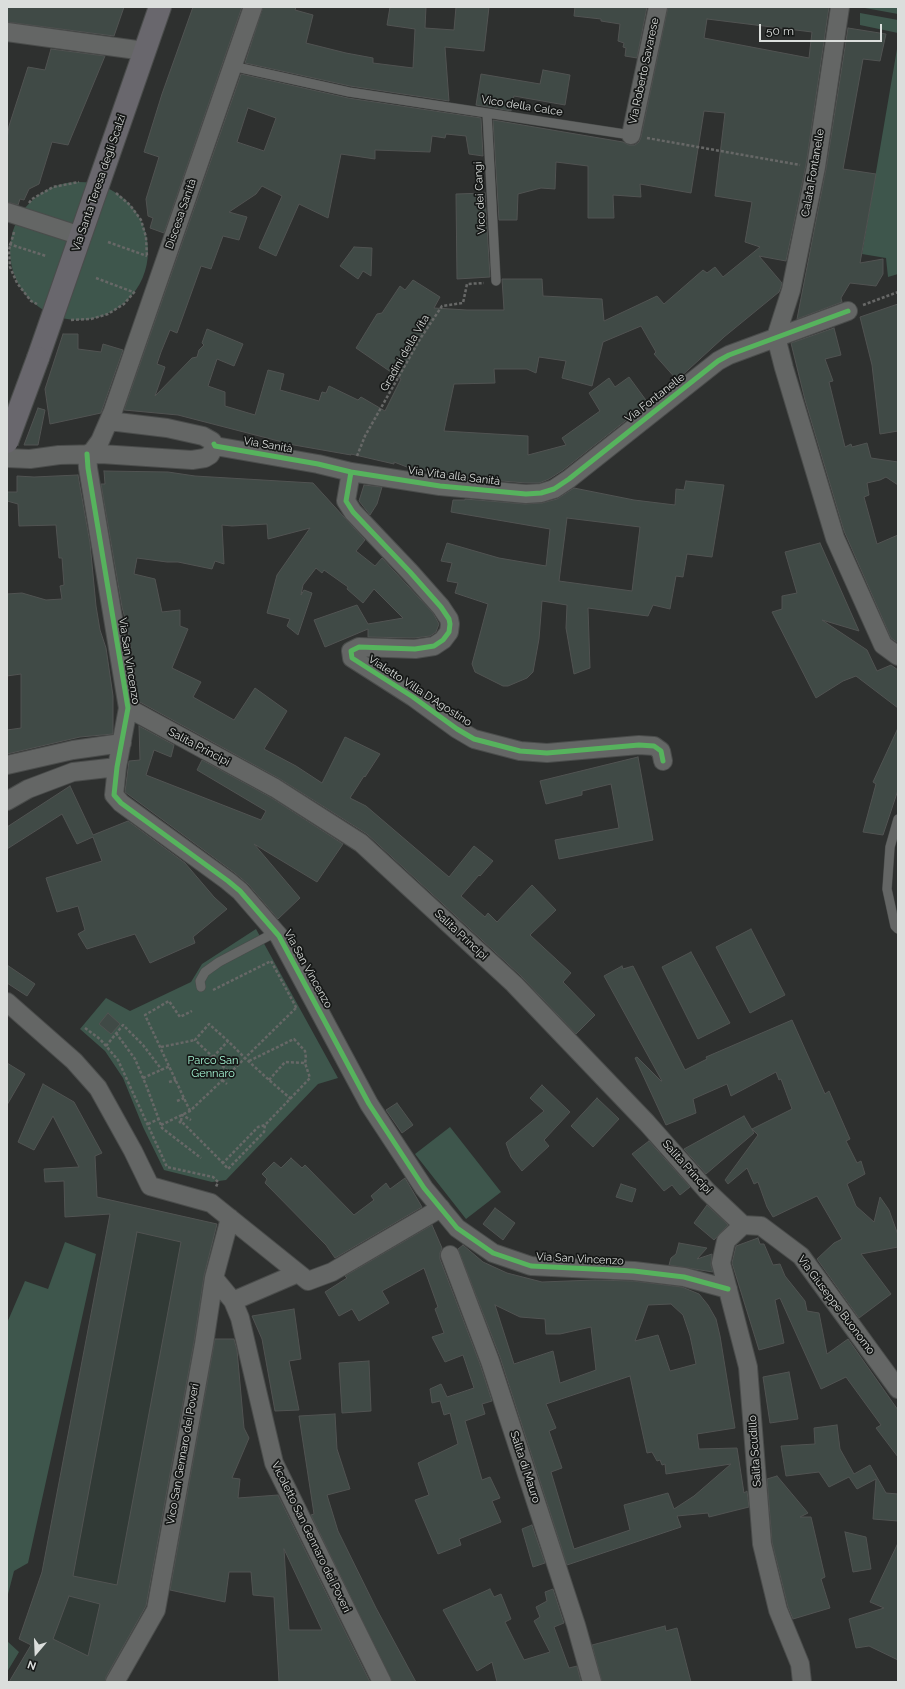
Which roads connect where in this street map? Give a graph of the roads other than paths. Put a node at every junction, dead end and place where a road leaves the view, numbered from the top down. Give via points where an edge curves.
1 (160, 7) edge
2 (254, 7) edge
3 (658, 7) edge
4 (840, 7) edge
5 (7, 32) edge
6 (144, 51) junction
7 (232, 66) junction
8 (487, 113) junction
9 (631, 135) joint
10 (7, 212) edge
11 (80, 236) junction
12 (496, 282) road end
13 (848, 311) road end
14 (776, 337) junction
15 (742, 351) junction
16 (784, 368) junction
17 (109, 421) junction
18 (102, 438) junction
19 (7, 442) edge
20 (215, 446) junction
21 (87, 454) junction
22 (111, 454) junction
23 (7, 458) edge
24 (318, 464) joint
25 (351, 472) junction
26 (554, 489) joint
27 (898, 656) edge
28 (128, 708) junction
29 (122, 743) junction
30 (663, 761) dead end
31 (7, 765) edge
32 (116, 767) junction
33 (7, 801) edge
34 (898, 819) edge
35 (898, 929) edge
36 (276, 932) junction
37 (201, 987) road end
38 (7, 1002) edge
39 (440, 1208) junction
40 (230, 1218) junction
41 (744, 1225) junction
42 (450, 1255) dead end
43 (303, 1277) junction
44 (214, 1278) junction
45 (728, 1289) junction
46 (233, 1301) junction
47 (898, 1389) edge
48 (115, 1682) edge
49 (382, 1682) edge
50 (592, 1682) edge
51 (802, 1682) edge

1 - 6 main road, Via Santa Teresa degli Scalzi
2 - 7 street, Discesa Sanità
3 - 9 street, Via Roberto Savarese
4 - 14 street, Calata Fontanelle via 816,168 791,290
5 - 6 street
6 - 11 main road, Via Santa Teresa degli Scalzi
7 - 8 lane, Vico della Calce via 350,92
7 - 17 street, Discesa Sanità
8 - 9 lane, Vico della Calce
8 - 12 lane, Vico dei Cangi
10 - 11 street
11 - 19 main road, Via Santa Teresa degli Scalzi, bridge
13 - 14 street, Via Fontanelle
14 - 15 street, Via Fontanelle
14 - 16 street
15 - 16 street, Via Fontanelle via 758,352 768,356
15 - 26 street, Via Fontanelle via 718,361
16 - 27 street via 835,538 883,645
17 - 18 street
17 - 20 street via 167,428 203,436
18 - 21 street
18 - 22 street via 105,449
20 - 22 street via 213,452 205,458 192,460
20 - 24 street, Via Sanità
21 - 22 street
21 - 23 street via 30,459
21 - 28 street, Via San Vincenzo
24 - 25 street, Via Vita alla Sanità
25 - 26 street, Via Vita alla Sanità via 440,486 519,494 541,493
25 - 30 street, Vialetto Villa D'Agostino via 346,501 353,512 441,607 450,624 449,632 434,646 415,649 358,647 351,651 352,658 474,739 520,751 547,753 639,744 654,746 661,751
28 - 29 street, Via San Vincenzo
28 - 41 street, Salita Principi via 275,788 361,844 514,984 647,1123 707,1191
29 - 31 street via 73,750
29 - 32 street, Via San Vincenzo
32 - 33 street via 73,772 28,789
32 - 36 street, Via San Vincenzo via 114,795 121,803 228,880
34 - 35 lane via 890,847 886,889 895,926
36 - 37 lane via 205,972 200,981
36 - 39 street, Via San Vincenzo via 369,1104
38 - 40 street via 74,1061 98,1088 150,1186 211,1203
39 - 43 street via 332,1272
39 - 45 street, Via San Vincenzo via 457,1228 493,1253 531,1266 634,1271 684,1277
40 - 43 street
40 - 44 street, Vico San Gennaro dei Poveri
41 - 45 street, Salita Scudillo via 726,1241 721,1263
41 - 47 street, Via Giuseppe Buonomo via 761,1226 801,1256
42 - 50 street, Salita di Mauro via 493,1369
43 - 46 street
44 - 46 street, Vicoletto San Gennaro dei Poveri
44 - 48 street, Vico San Gennaro dei Poveri via 156,1610
45 - 51 street, Salita Scudillo via 748,1367 762,1544 778,1610 800,1664
46 - 49 street, Vicoletto San Gennaro dei Poveri via 240,1318 274,1463

